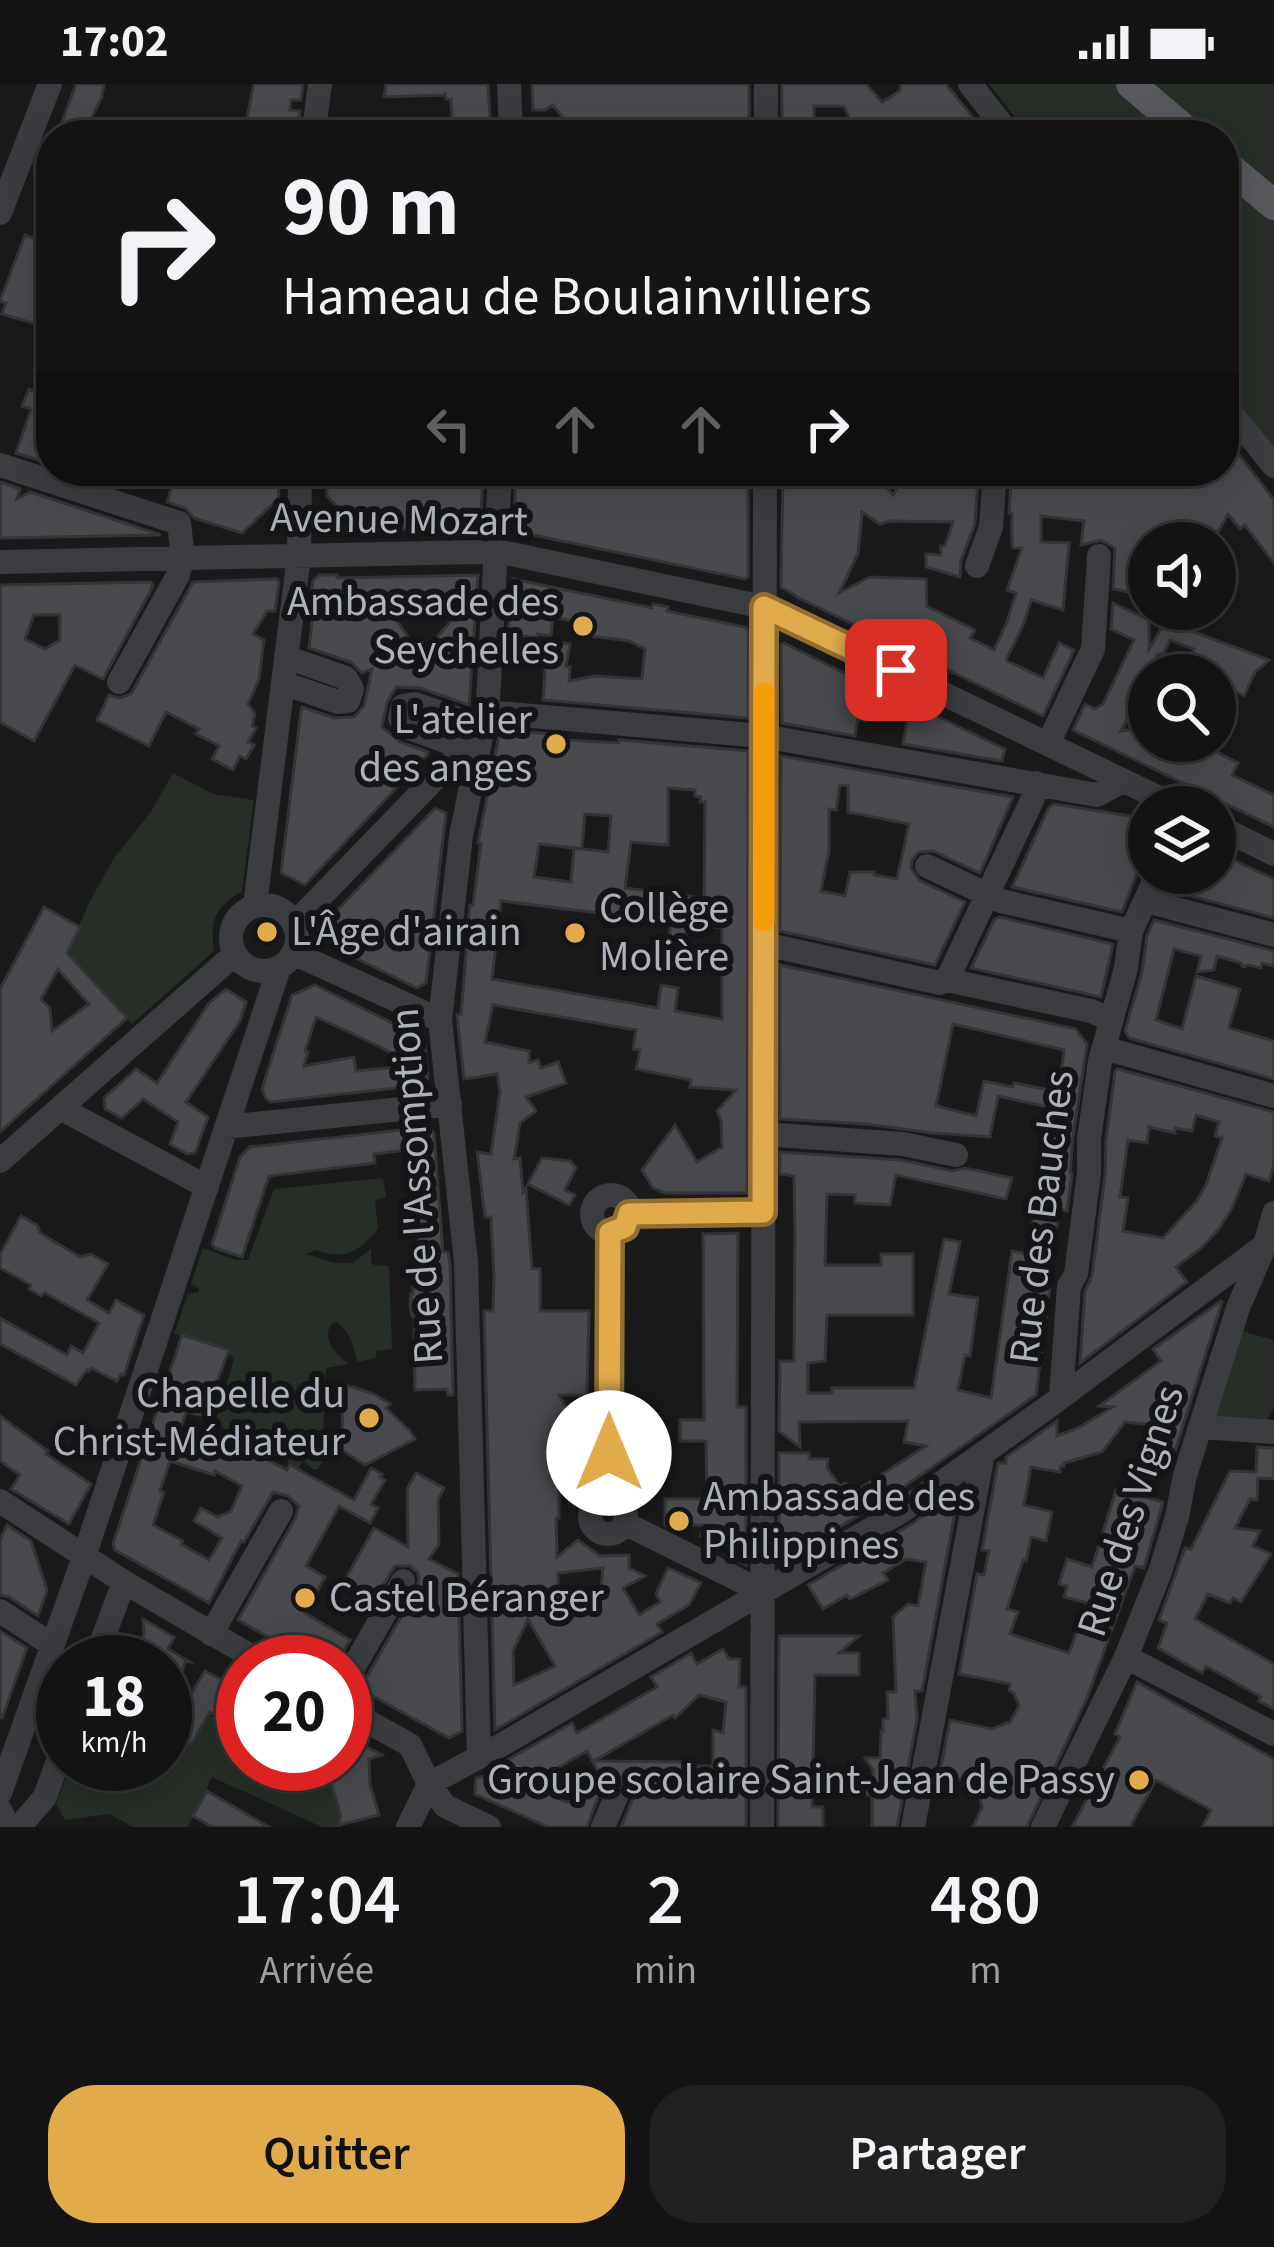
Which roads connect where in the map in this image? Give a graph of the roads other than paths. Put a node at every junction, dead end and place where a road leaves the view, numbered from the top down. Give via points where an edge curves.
1 (50, 84) edge
2 (320, 84) edge
3 (509, 84) edge
4 (766, 84) edge
5 (970, 84) edge
6 (1131, 84) edge
7 (319, 120) edge
8 (510, 120) edge
9 (766, 120) edge
10 (998, 120) edge
11 (1173, 120) edge
12 (1239, 176) edge
13 (1274, 205) edge
14 (0, 212) edge
15 (1239, 425) edge
16 (0, 465) edge
17 (1274, 466) edge
18 (36, 476) edge
19 (66, 486) edge
20 (300, 486) edge
21 (499, 486) edge
22 (765, 486) edge
23 (994, 486) edge
24 (496, 552) junction
25 (299, 556) junction
26 (1099, 556) dead end
27 (183, 558) junction
28 (0, 562) edge
29 (977, 566) dead end
30 (764, 607) junction
31 (286, 657) junction
32 (119, 682) dead end
33 (283, 683) junction
34 (485, 720) junction
35 (764, 736) junction
36 (1048, 744) junction
37 (464, 748) junction
38 (1124, 781) junction
39 (1036, 783) junction
40 (1134, 786) edge
41 (1236, 835) edge
42 (1274, 854) edge
43 (927, 866) dead end
44 (987, 894) junction
45 (1147, 894) edge
46 (1145, 901) junction
47 (255, 905) junction
48 (294, 924) junction
49 (1131, 931) junction
50 (1274, 935) edge
51 (764, 944) junction
52 (235, 954) junction
53 (286, 960) junction
54 (946, 980) junction
55 (440, 1020) junction
56 (1112, 1020) junction
57 (1104, 1048) junction
58 (1274, 1096) edge
59 (450, 1104) junction
60 (60, 1108) junction
61 (226, 1127) junction
62 (763, 1133) junction
63 (956, 1155) dead end
64 (0, 1161) edge
65 (207, 1187) junction
66 (1274, 1213) edge
67 (763, 1219) junction
68 (732, 1233) dead end
69 (1269, 1244) edge
70 (1060, 1397) junction
71 (1201, 1427) junction
72 (1274, 1432) edge
73 (983, 1454) junction
74 (1, 1506) edge
75 (281, 1511) dead end
76 (84, 1557) junction
77 (403, 1581) dead end
78 (124, 1582) junction
79 (755, 1589) junction
80 (0, 1611) edge
81 (211, 1634) junction
82 (37, 1635) edge
83 (56, 1635) edge
84 (104, 1635) edge
85 (372, 1635) edge
86 (216, 1637) edge
87 (1126, 1657) junction
88 (36, 1691) edge
89 (372, 1724) edge
90 (1274, 1733) edge
91 (478, 1756) junction
92 (429, 1784) junction
93 (47, 1791) edge
94 (0, 1793) edge
95 (616, 1796) dead end
96 (0, 1810) edge
97 (9, 1827) edge
98 (19, 1827) edge
99 (408, 1827) edge
100 (489, 1827) edge
101 (603, 1827) edge
102 (762, 1827) edge
103 (913, 1827) edge
104 (1043, 1827) edge

1 - 14 street
2 - 7 street
3 - 8 street
4 - 9 street
5 - 10 street
6 - 11 main road
12 - 13 main road
15 - 17 street
16 - 18 street
19 - 27 street via 173,520
20 - 25 street
21 - 24 street, Rue de l'Assomption
22 - 30 street
23 - 29 street
24 - 25 street, Avenue Mozart
24 - 30 street, Avenue Mozart
24 - 34 street, Rue de l'Assomption
25 - 27 street, Avenue Mozart
25 - 31 street
26 - 36 street via 1094,649
27 - 28 street, Avenue Mozart
27 - 32 street
30 - 35 street
30 - 36 street, Avenue Mozart
31 - 33 street
31 - 33 street via 346,678 352,689 338,702
33 - 47 street
34 - 35 street
34 - 37 street
34 - 37 street via 404,706 406,727
34 - 55 street, Rue de l'Assomption via 461,836
35 - 39 street
35 - 51 street
36 - 38 street, Avenue Mozart
37 - 48 street
38 - 39 street via 1096,795
38 - 40 street, Avenue Mozart
39 - 44 street
41 - 42 street
43 - 44 street
44 - 49 street
44 - 54 street
45 - 46 street, Rue des Bauches
46 - 49 street, Rue des Bauches
46 - 50 street
47 - 48 street via 273,905
47 - 52 street via 232,926
48 - 53 street via 297,939
49 - 56 street, Rue des Bauches
51 - 54 street
51 - 62 street
52 - 53 street via 252,969 271,971
52 - 60 street
53 - 55 street
53 - 61 street
54 - 56 street
55 - 59 street, Rue de l'Assomption
56 - 57 street, Rue des Bauches
57 - 58 street
57 - 70 street, Rue des Bauches
59 - 61 street
59 - 91 street, Rue de l'Assomption via 466,1262
60 - 64 street
60 - 65 street
61 - 65 street
62 - 63 street
62 - 67 street
65 - 76 street
66 - 69 street, Rue des Vignes
67 - 68 street
67 - 79 street
67 - 79 street via 629,1214 627,1204 605,1196 592,1210 593,1222 610,1233 608,1498 593,1505 591,1522 604,1533 624,1523
69 - 70 street
69 - 71 street, Rue des Vignes via 1238,1308
70 - 73 street
71 - 72 street
71 - 87 street, Rue des Vignes via 1178,1517
73 - 79 street via 902,1511
73 - 103 street
74 - 76 street
75 - 81 street
76 - 78 street
76 - 83 street
77 - 85 street
78 - 81 street
78 - 84 street
79 - 91 street
79 - 102 street
80 - 82 street
81 - 86 street
87 - 90 street
87 - 104 street, Rue des Vignes
88 - 94 street
89 - 92 street via 410,1745
91 - 92 street
92 - 99 street
92 - 100 street via 445,1806
93 - 98 street
95 - 101 street
96 - 97 street

